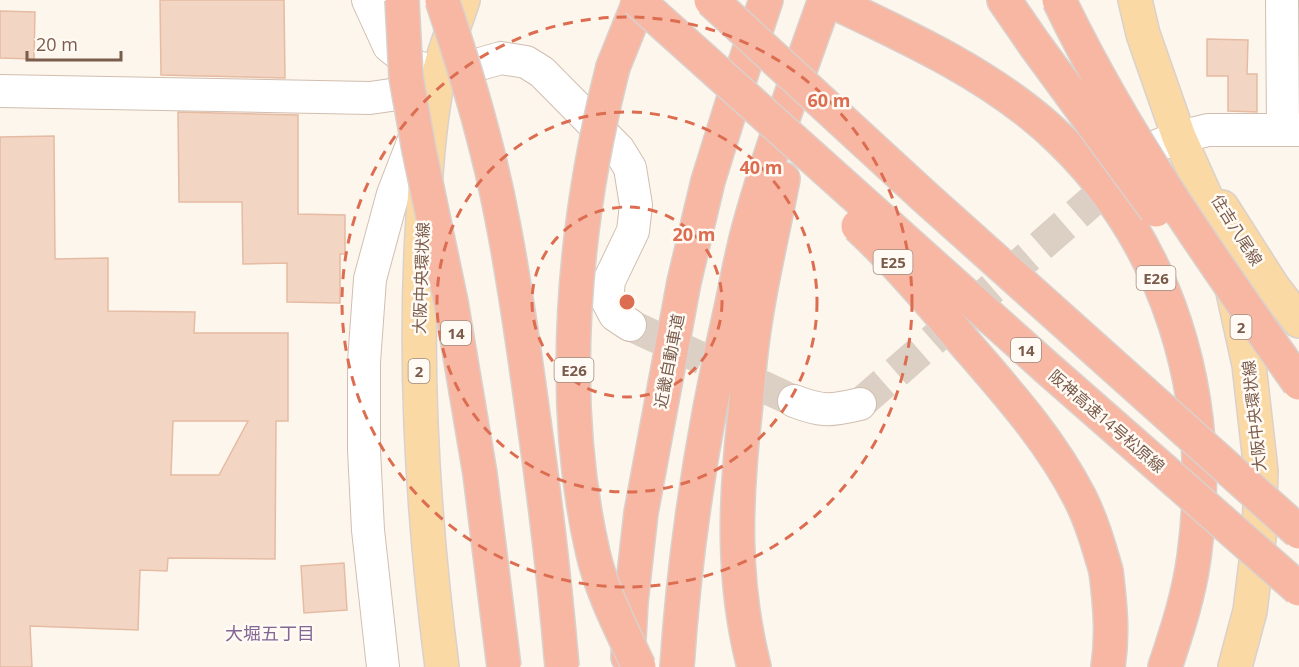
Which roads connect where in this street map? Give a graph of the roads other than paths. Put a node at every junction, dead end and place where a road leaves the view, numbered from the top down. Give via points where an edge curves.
1 (368, 0) edge
2 (402, 0) edge
3 (442, 0) edge
4 (463, 0) edge
5 (618, 0) edge
6 (638, 0) edge
7 (711, 0) edge
8 (766, 0) edge
9 (827, 0) edge
10 (1004, 0) edge
11 (1059, 0) edge
12 (1135, 0) edge
13 (1282, 0) edge
14 (810, 42) junction
15 (760, 60) junction
16 (438, 76) junction
17 (0, 91) edge
18 (1291, 130) edge
19 (1167, 142) junction
20 (1299, 321) edge
21 (630, 324) tunnel mouth
22 (1299, 383) edge
23 (1299, 396) edge
24 (794, 401) tunnel mouth
25 (860, 404) tunnel mouth
26 (1299, 532) edge
27 (1299, 589) edge
28 (383, 667) edge
29 (442, 667) edge
30 (504, 667) edge
31 (562, 667) edge
32 (627, 667) edge
33 (639, 667) edge
34 (678, 667) edge
35 (754, 667) edge
36 (1108, 667) edge
37 (1165, 667) edge
38 (1235, 667) edge

1 - 16 street via 389,46 414,66
2 - 30 highway, 14, bridge via 406,77 451,302 480,474
3 - 31 highway, bridge via 463,63 502,217 541,471
4 - 16 main road, 大阪中央環状線 / 2
5 - 36 highway, E25, bridge via 865,231 1038,430 1080,499 1106,571 1112,644
6 - 27 highway, 阪神高速14号松原線 / 14, bridge
6 - 33 highway, E26, bridge via 613,67 602,111 585,214 574,394 577,453 594,555 610,604
7 - 15 highway, bridge
8 - 15 highway, 近畿自動車道
9 - 14 highway, E26
9 - 37 highway, E26 via 942,55 1047,127 1088,168 1123,214 1148,260 1172,312 1188,365 1198,424 1194,558 1181,621
10 - 23 highway, bridge via 1120,162
11 - 22 highway, bridge via 1085,56 1131,135
12 - 19 main road, 大阪中央環状線 / 2
13 - 18 street
14 - 34 highway, E26 via 751,221 723,339 686,553
14 - 35 highway via 755,322 739,468 738,580
15 - 26 highway, bridge via 925,197
15 - 32 highway, 近畿自動車道 via 708,181 674,333 641,513
16 - 17 street via 370,98
16 - 21 street via 501,58 526,62 542,72 619,150 630,168 636,205 633,231 609,281 607,300 615,315
16 - 28 street via 393,194 370,279 364,362 364,450
16 - 29 main road, 大阪中央環状線 / 2 via 428,149 419,281 419,386 432,587
18 - 19 street via 1208,130
19 - 20 main road, 住吉八尾線 via 1232,225
19 - 38 main road, 大阪中央環状線 / 2 via 1213,213 1250,365 1261,471 1259,538 1250,611
24 - 25 street via 815,410

